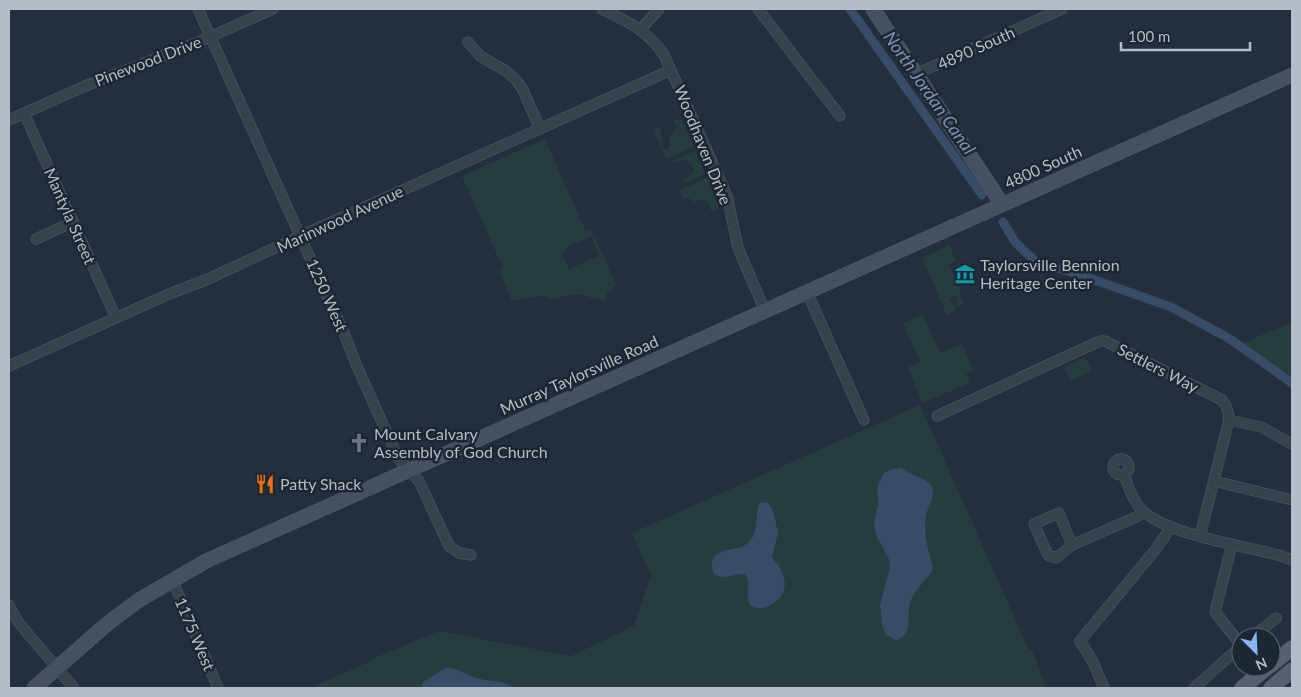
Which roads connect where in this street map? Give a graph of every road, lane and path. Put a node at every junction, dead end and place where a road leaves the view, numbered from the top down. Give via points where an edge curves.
1 (198, 9) edge
2 (273, 9) edge
3 (602, 9) edge
4 (659, 9) edge
5 (758, 9) edge
6 (873, 9) edge
7 (1062, 9) edge
8 (641, 29) junction
9 (211, 36) junction
10 (468, 42) dead end
11 (671, 70) junction
12 (916, 74) junction
13 (1292, 75) edge
14 (24, 113) junction
15 (840, 116) dead end
16 (9, 120) edge
17 (540, 129) junction
18 (1002, 204) junction
19 (73, 222) junction
20 (301, 236) junction
21 (36, 239) dead end
22 (808, 292) junction
23 (766, 311) junction
24 (116, 318) junction
25 (9, 366) edge
26 (937, 416) dead end
27 (864, 420) dead end
28 (1228, 420) junction
29 (1292, 444) edge
30 (409, 470) junction
31 (1124, 475) dead end
32 (1214, 481) junction
33 (1292, 500) edge
34 (1144, 512) junction
35 (1170, 527) junction
36 (1200, 536) junction
37 (1232, 544) junction
38 (1072, 545) dead end
39 (471, 555) dead end
40 (1292, 560) edge
41 (172, 579) junction
42 (9, 605) edge
43 (1276, 618) dead end
44 (1265, 627) edge
45 (1231, 632) edge
46 (1292, 648) edge
47 (1231, 654) edge
48 (1281, 657) edge
49 (57, 666) junction
50 (1292, 670) edge
51 (1256, 677) edge
52 (34, 688) edge
53 (74, 688) edge
54 (218, 688) edge
55 (1104, 688) edge
56 (1194, 688) edge
57 (1242, 688) edge
58 (1271, 688) edge

1 - 9 street, 1250 West
2 - 9 street, Pinewood Drive
3 - 8 street, Woodhaven Drive
4 - 8 street
5 - 15 street
6 - 12 street
7 - 12 street, 4890 South
8 - 11 street, Woodhaven Drive via 660,48
9 - 14 street, Pinewood Drive
9 - 20 street, 1250 West
10 - 17 street via 480,56 516,80
11 - 17 street, Marinwood Avenue
11 - 23 street, Woodhaven Drive via 726,193 738,248
12 - 18 street
13 - 18 street, 4800 South
14 - 16 street, Pinewood Drive
14 - 19 street, Mantyla Street
17 - 20 street, Marinwood Avenue
18 - 22 street, 4800 South
19 - 21 street
19 - 24 street, Mantyla Street
20 - 24 street, Marinwood Avenue
20 - 30 street, 1250 West via 398,458
22 - 23 street, Murray Taylorsville Road
22 - 27 street
23 - 30 street, Murray Taylorsville Road
24 - 25 street, Marinwood Avenue
26 - 28 street, Settlers Way via 1105,341 1222,400 1228,410
28 - 29 street via 1261,427
28 - 32 street
30 - 39 street, 1250 West via 418,481 449,546 458,553
30 - 41 street, Murray Taylorsville Road
31 - 34 street via 1134,500
32 - 33 street
32 - 36 street
34 - 35 street
34 - 38 street
35 - 36 street
35 - 55 street via 1156,549 1080,641
36 - 37 street
37 - 40 street
37 - 45 street via 1215,612
41 - 49 street, Murray Taylorsville Road via 138,600
41 - 54 street, 1175 West
42 - 49 street via 18,622
43 - 44 street
46 - 48 main road
47 - 56 street
49 - 52 street, Murray Taylorsville Road
49 - 53 street
50 - 58 main road
51 - 57 main road

